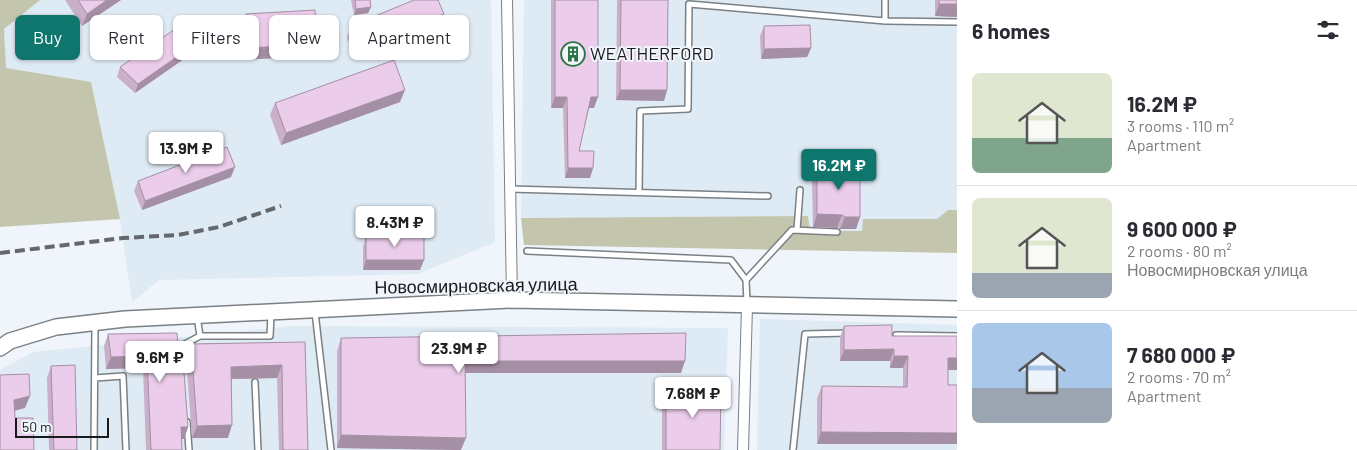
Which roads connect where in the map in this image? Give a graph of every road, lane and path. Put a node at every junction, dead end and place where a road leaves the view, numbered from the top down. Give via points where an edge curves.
1 (507, 0) edge
2 (885, 0) edge
3 (885, 21) junction
4 (957, 22) edge
5 (510, 189) junction
6 (800, 190) dead end
7 (639, 192) junction
8 (768, 196) dead end
9 (797, 230) junction
10 (837, 232) dead end
11 (527, 251) dead end
12 (746, 280) junction
13 (512, 300) junction
14 (747, 306) junction
15 (957, 309) edge
16 (315, 310) junction
17 (271, 312) junction
18 (197, 315) junction
19 (95, 322) junction
20 (851, 332) edge
21 (896, 335) edge
22 (200, 336) junction
23 (957, 336) edge
24 (0, 348) edge
25 (182, 355) edge
26 (95, 378) junction
27 (255, 382) dead end
28 (186, 412) edge
29 (94, 450) edge
30 (126, 450) edge
31 (189, 450) edge
32 (258, 450) edge
33 (331, 450) edge
34 (743, 450) edge
35 (792, 450) edge

1 - 5 street
2 - 3 lane
3 - 4 lane
3 - 7 lane via 689,4 688,109 640,111
5 - 7 lane
5 - 13 street
6 - 9 lane
7 - 8 lane
9 - 10 lane
9 - 12 lane via 792,230
11 - 12 lane via 731,260
12 - 14 lane
13 - 14 street, Новосмирновская улица
13 - 16 street, Новосмирновская улица
14 - 15 street, Новосмирновская улица
14 - 34 street
16 - 17 street, Новосмирновская улица
16 - 33 lane
17 - 18 street, Новосмирновская улица
17 - 22 lane via 270,336
18 - 19 street, Новосмирновская улица
18 - 22 lane
19 - 24 street, Новосмирновская улица via 56,327 10,341
19 - 26 lane
20 - 35 lane via 805,334
21 - 23 lane
22 - 25 lane via 181,346
26 - 29 lane
26 - 30 lane via 123,376
27 - 32 lane
28 - 31 lane

